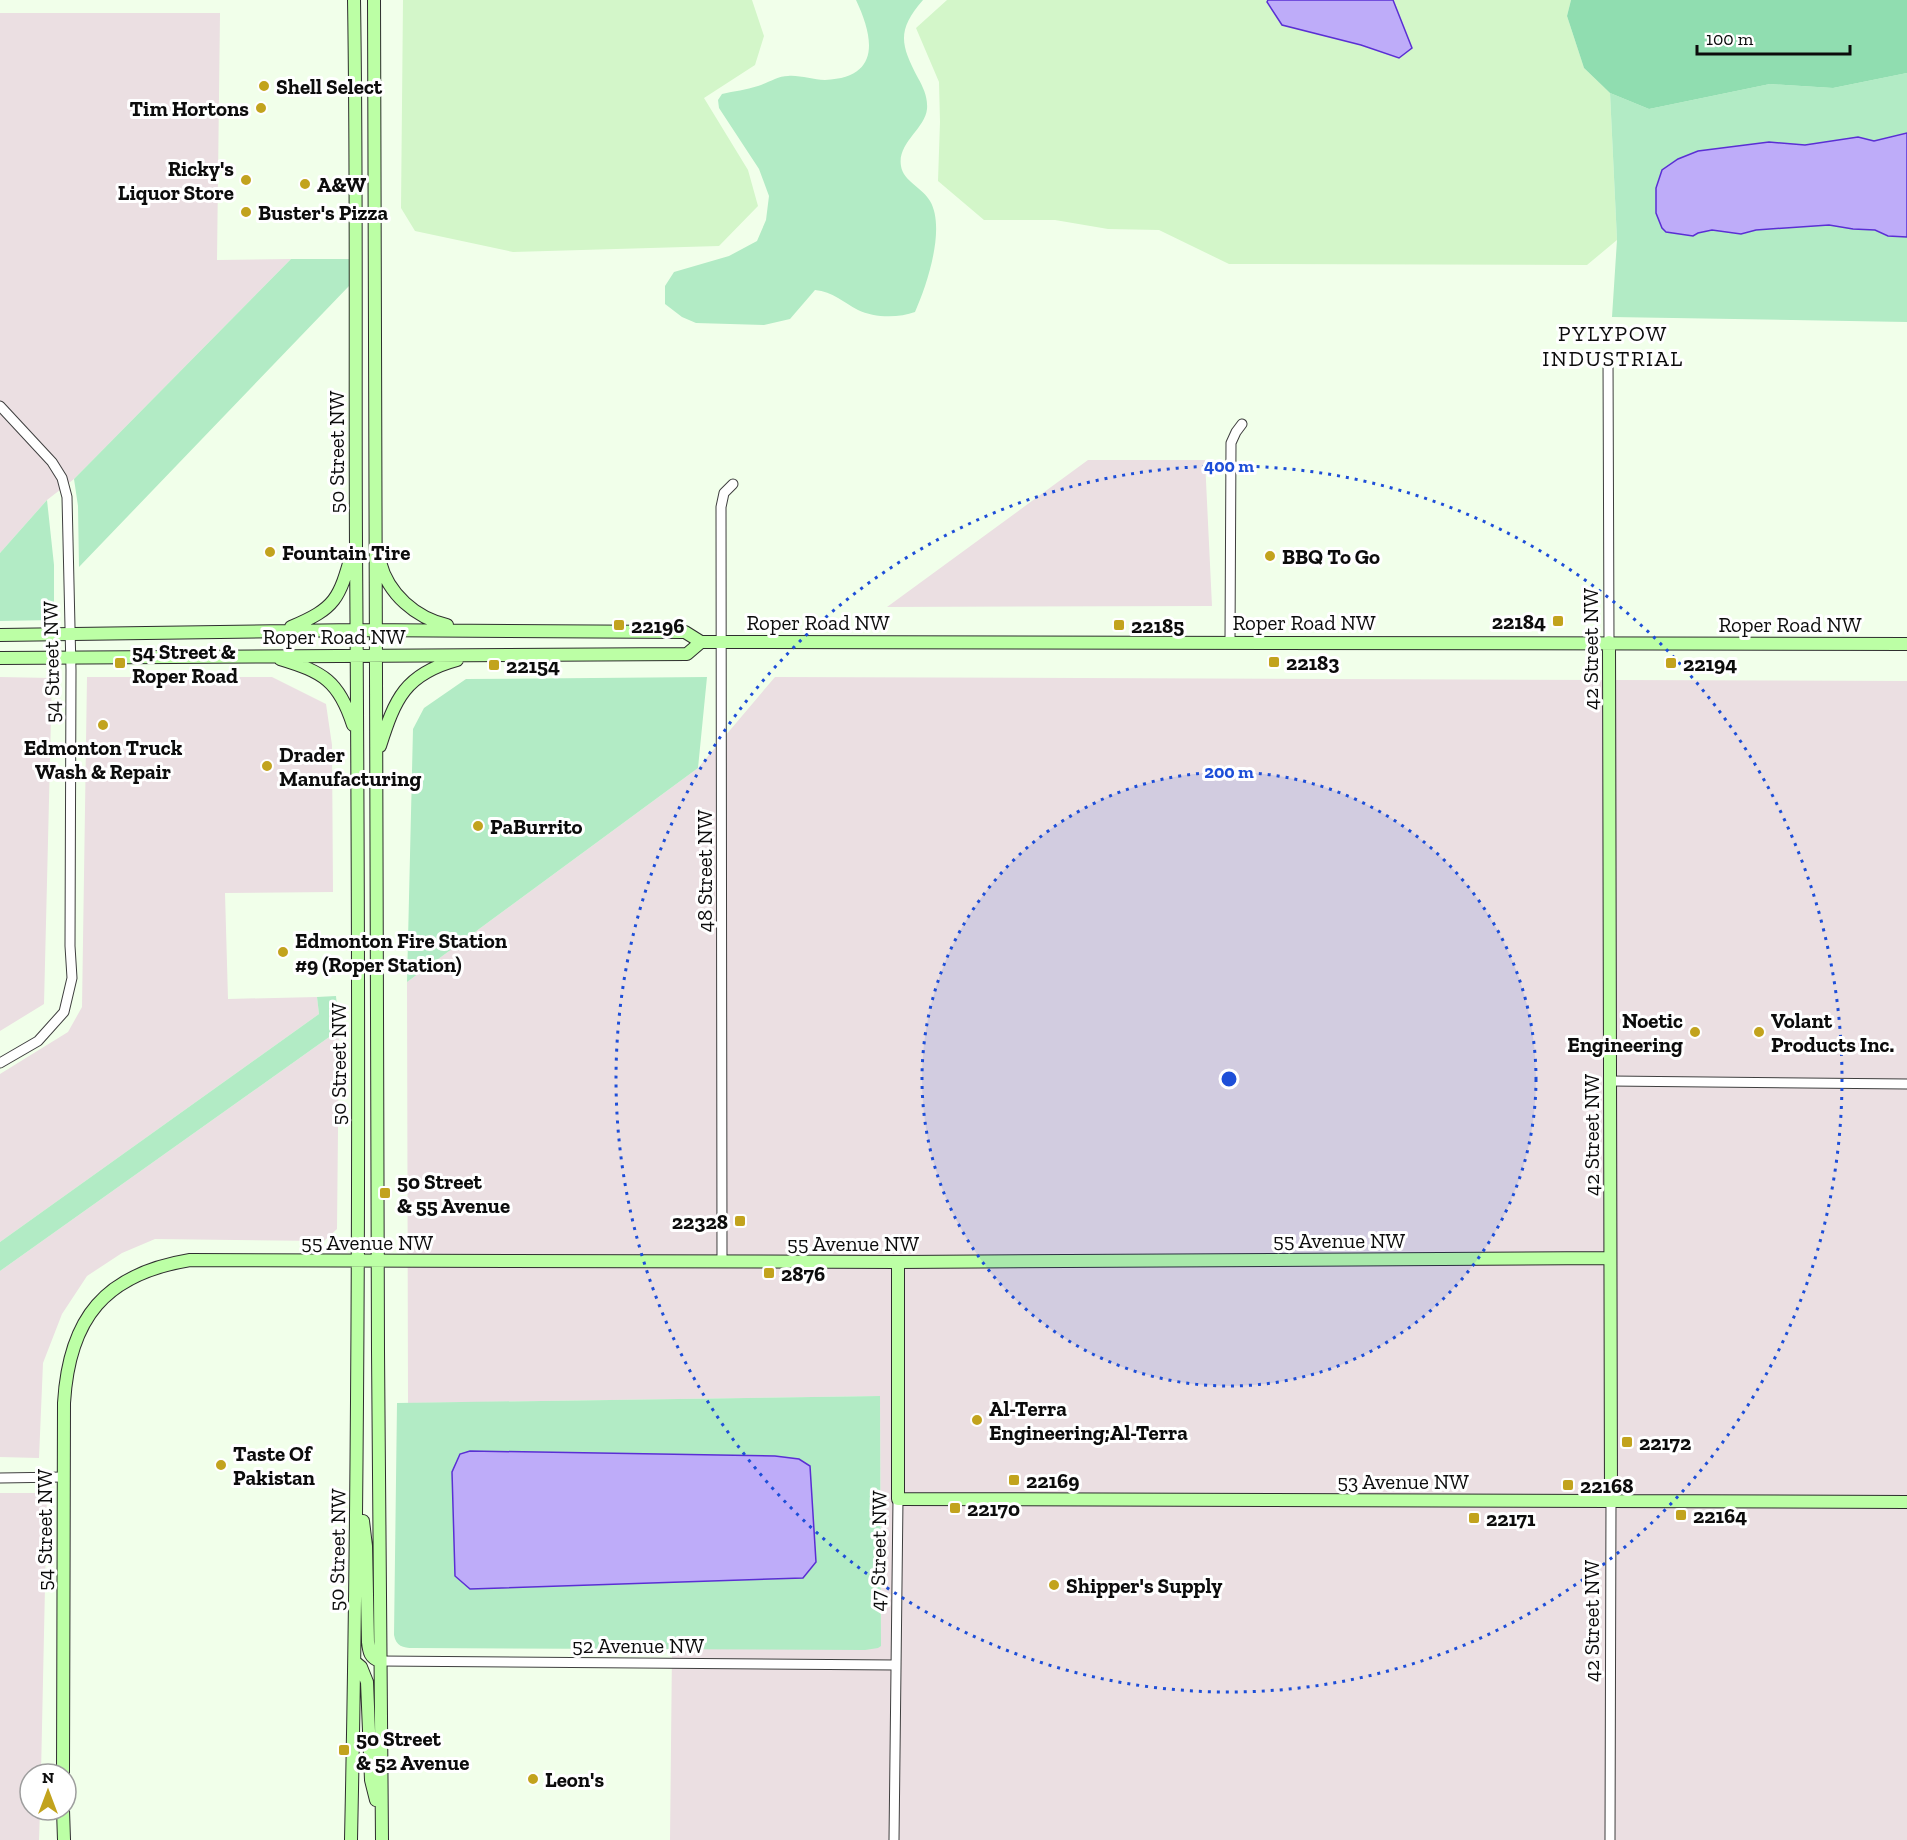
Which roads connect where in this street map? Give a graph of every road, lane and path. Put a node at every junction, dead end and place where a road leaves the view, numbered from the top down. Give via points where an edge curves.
1 (354, 0) edge
2 (375, 0) edge
3 (1608, 358) dead end
4 (0, 406) edge
5 (1242, 424) dead end
6 (733, 484) dead end
7 (356, 540) junction
8 (375, 543) junction
9 (284, 630) junction
10 (356, 630) junction
11 (377, 630) junction
12 (468, 631) junction
13 (70, 633) junction
14 (0, 635) edge
15 (1230, 641) junction
16 (701, 642) junction
17 (721, 642) junction
18 (1609, 642) junction
19 (1907, 644) edge
20 (270, 655) junction
21 (357, 655) junction
22 (376, 655) junction
23 (71, 656) junction
24 (472, 656) junction
25 (0, 658) edge
26 (357, 736) junction
27 (376, 759) junction
28 (0, 1063) edge
29 (1610, 1081) junction
30 (1907, 1084) edge
31 (1610, 1258) junction
32 (358, 1262) junction
33 (378, 1262) junction
34 (722, 1262) junction
35 (898, 1262) junction
36 (104, 1296) joint
37 (64, 1477) junction
38 (0, 1478) edge
39 (358, 1478) junction
40 (898, 1500) junction
41 (1611, 1500) junction
42 (1907, 1502) edge
43 (380, 1661) junction
44 (355, 1662) junction
45 (895, 1665) junction
46 (63, 1762) edge
47 (63, 1822) edge
48 (381, 1822) junction
49 (64, 1840) edge
50 (351, 1840) edge
51 (382, 1840) edge
52 (894, 1840) edge
53 (1610, 1840) edge

1 - 7 main road, 50 Street NW
2 - 8 main road, 50 Street NW
3 - 18 street, 42 Street NW
4 - 13 street, 54 Street NW via 62,478 67,497
5 - 15 street via 1231,443
6 - 17 street, 48 Street NW via 724,493 721,507
7 - 9 main road via 344,581 330,606
7 - 10 main road, 50 Street NW
8 - 11 main road, 50 Street NW
8 - 12 main road via 390,588 402,600 430,621
9 - 10 main road, Roper Road NW
9 - 13 main road, Roper Road NW
10 - 11 main road, Roper Road NW
10 - 21 main road, 50 Street NW
11 - 12 main road, Roper Road NW
11 - 22 main road, 50 Street NW
12 - 16 main road, Roper Road NW via 685,632
13 - 14 main road, Roper Road NW
13 - 23 street, 54 Street NW
15 - 17 main road, Roper Road NW
15 - 18 main road, Roper Road NW
16 - 17 main road, Roper Road NW
16 - 24 main road, Roper Road NW via 687,654
17 - 34 street, 48 Street NW
18 - 19 main road, Roper Road NW
18 - 29 main road, 42 Street NW
20 - 21 main road, Roper Road NW
20 - 23 main road, Roper Road NW
20 - 26 main road via 322,676 334,686 345,700
21 - 22 main road, Roper Road NW
21 - 26 main road, 50 Street NW
22 - 24 main road, Roper Road NW
22 - 27 main road, 50 Street NW
23 - 25 main road, Roper Road NW
23 - 28 street, 54 Street NW via 72,978 64,1012 38,1041
24 - 27 main road via 428,670 409,685 391,712
26 - 32 main road, 50 Street NW
27 - 33 main road, 50 Street NW
29 - 30 street
29 - 31 main road, 42 Street NW
31 - 35 main road, 55 Avenue NW
31 - 41 main road, 42 Street NW
32 - 33 main road, 55 Avenue NW
32 - 36 main road, 55 Avenue NW via 190,1260 163,1264 141,1273
32 - 39 main road, 50 Street NW
33 - 34 main road, 55 Avenue NW
33 - 43 main road, 50 Street NW
34 - 35 main road, 55 Avenue NW
35 - 40 main road, 47 Street NW
36 - 37 main road, 54 Street NW via 70,1355 64,1403
37 - 38 street
37 - 46 main road, 54 Street NW
39 - 43 main road via 366,1546 368,1642 370,1653
39 - 44 main road, 50 Street NW
40 - 41 main road, 53 Avenue NW
40 - 45 street, 47 Street NW
41 - 42 main road, 53 Avenue NW
41 - 53 street, 42 Street NW
43 - 45 street, 52 Avenue NW
43 - 48 main road, 50 Street NW
44 - 48 main road via 362,1667 367,1682 371,1780
44 - 50 main road, 50 Street NW
45 - 52 street, 47 Street NW
47 - 49 main road
48 - 51 main road, 50 Street NW

